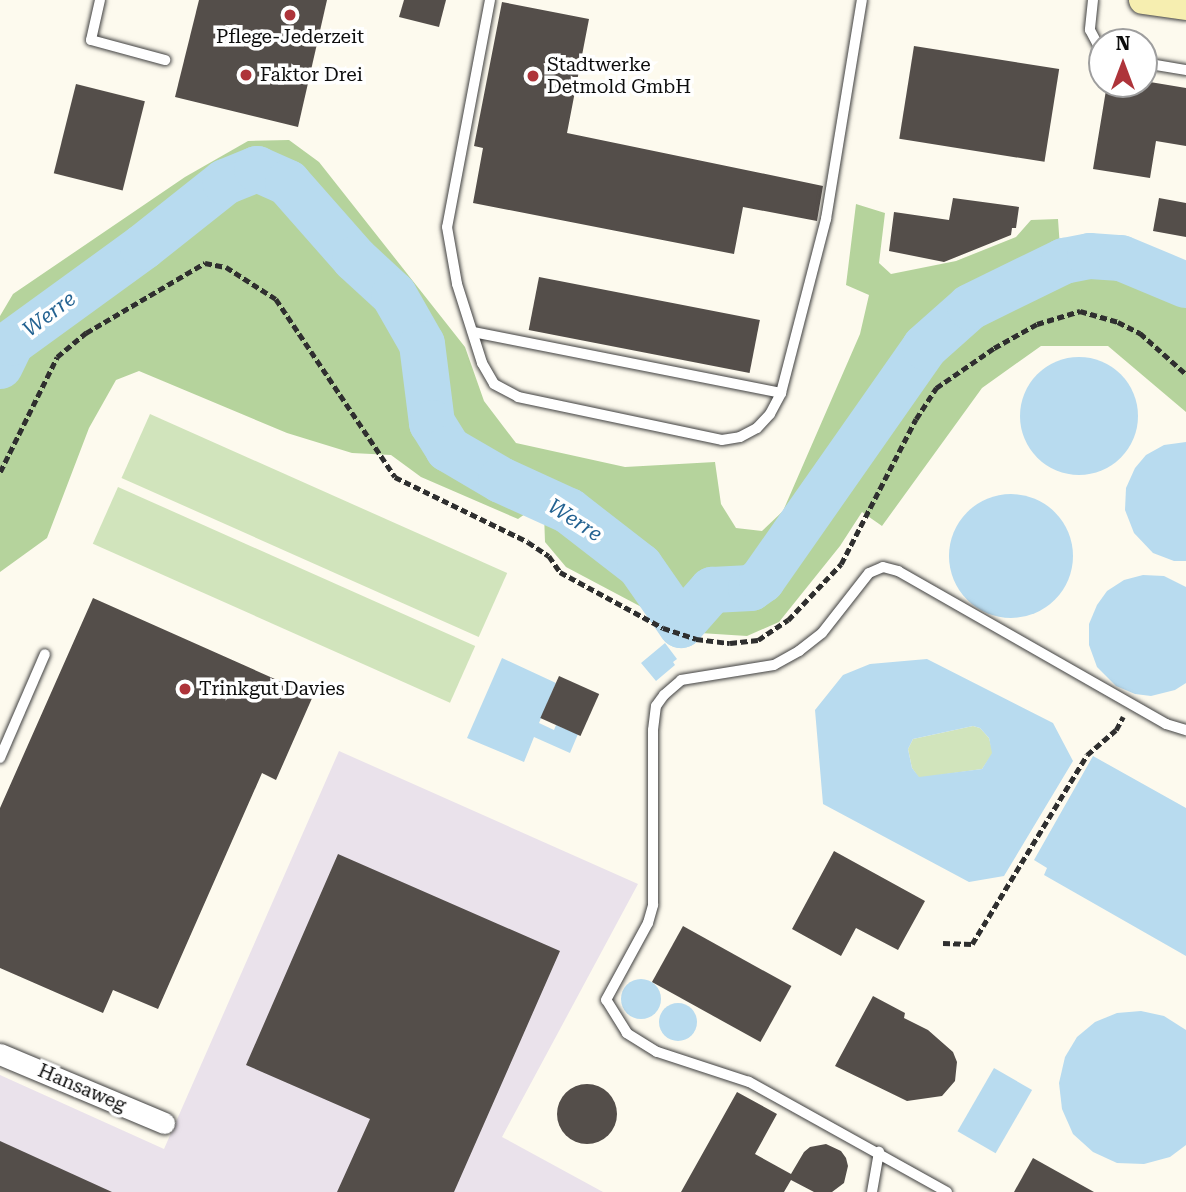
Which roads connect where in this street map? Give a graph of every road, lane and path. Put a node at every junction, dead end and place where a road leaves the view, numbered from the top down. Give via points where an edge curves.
1 (100, 0) edge
2 (490, 0) edge
3 (862, 0) edge
4 (1093, 0) edge
5 (1143, 0) edge
6 (1186, 6) edge
7 (1090, 28) edge
8 (165, 60) dead end
9 (1158, 65) edge
10 (1186, 70) edge
11 (473, 332) junction
12 (1186, 374) edge
13 (780, 393) junction
14 (0, 472) edge
15 (45, 654) dead end
16 (1130, 704) junction
17 (1186, 730) edge
18 (0, 758) edge
19 (943, 943) dead end
20 (0, 1054) edge
21 (164, 1123) dead end
22 (879, 1152) junction
23 (872, 1192) edge
24 (947, 1192) edge

1 - 8 lane via 91,40
2 - 11 lane via 447,227 457,284
3 - 13 lane via 826,219
4 - 7 lane
5 - 6 street
9 - 10 lane
11 - 13 lane
11 - 13 lane via 494,384 518,397 722,440 740,438 757,428
12 - 14 path via 1140,333 1080,311 1037,324 994,348 936,388 841,564 788,620 758,640 730,643 696,639 663,628 560,572 549,556 528,542 395,477 276,299 226,267 205,263 86,333 57,357
15 - 18 lane
16 - 17 lane
16 - 19 path via 1116,730 1087,755 972,944
16 - 22 lane via 898,571 883,567 869,573 822,633 799,651 774,664 681,680 656,706 653,905 648,923 606,1000 627,1033 657,1052 749,1082
20 - 21 street, Hansaweg
22 - 23 lane
22 - 24 lane

